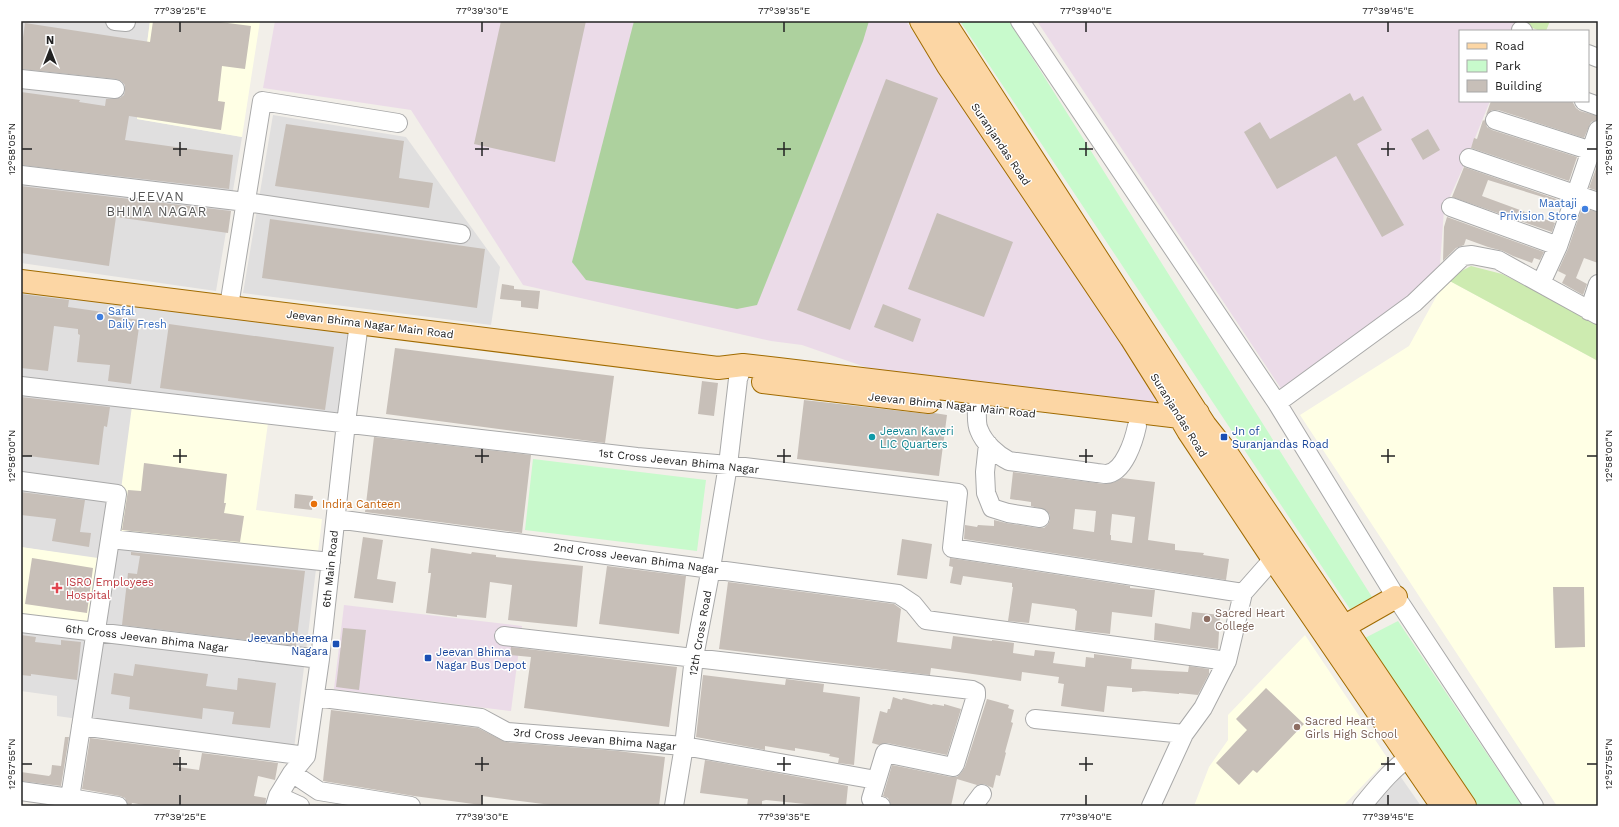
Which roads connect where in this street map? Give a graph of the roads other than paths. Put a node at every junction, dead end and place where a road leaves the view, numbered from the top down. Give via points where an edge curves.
1 (921, 21) edge
2 (944, 21) edge
3 (1020, 21) edge
4 (21, 79) edge
5 (116, 88) dead end
6 (1587, 102) edge
7 (1598, 106) edge
8 (1495, 120) dead end
9 (398, 123) dead end
10 (1598, 130) edge
11 (1595, 151) edge
12 (1469, 158) dead end
13 (21, 175) edge
14 (1576, 195) junction
15 (246, 202) junction
16 (1598, 202) edge
17 (1451, 207) dead end
18 (461, 234) dead end
19 (1558, 246) junction
20 (21, 281) edge
21 (1541, 283) junction
22 (1598, 284) edge
23 (229, 306) junction
24 (1594, 313) edge
25 (359, 323) junction
26 (741, 372) junction
27 (21, 386) edge
28 (1277, 403) junction
29 (977, 408) junction
30 (1193, 421) junction
31 (346, 423) junction
32 (1137, 426) junction
33 (988, 444) junction
34 (728, 465) junction
35 (21, 481) edge
36 (1040, 518) dead end
37 (336, 519) junction
38 (110, 539) junction
39 (1273, 559) junction
40 (331, 562) junction
41 (711, 568) junction
42 (1243, 593) junction
43 (1396, 597) junction
44 (21, 623) edge
45 (1335, 632) junction
46 (95, 633) junction
47 (504, 636) dead end
48 (694, 657) junction
49 (320, 659) junction
50 (1227, 662) junction
51 (315, 696) junction
52 (1035, 719) dead end
53 (81, 726) junction
54 (1184, 734) junction
55 (684, 746) junction
56 (1417, 751) junction
57 (306, 756) junction
58 (292, 773) junction
59 (876, 780) junction
60 (21, 791) edge
61 (70, 798) junction
62 (276, 801) edge
63 (118, 806) edge
64 (300, 806) edge
65 (411, 806) edge
66 (674, 806) edge
67 (880, 806) edge
68 (1151, 806) edge
69 (1362, 806) edge
70 (1442, 806) edge
71 (1464, 806) edge
72 (1534, 806) edge

1 - 30 main road, Suranjandas Road via 948,66 1131,338
2 - 30 main road, Suranjandas Road
3 - 28 street
4 - 5 street
6 - 7 street
8 - 11 street
9 - 15 street via 262,101
10 - 11 street
11 - 14 street
12 - 14 street
13 - 15 street
14 - 16 street
14 - 19 street
15 - 18 street
15 - 23 street
17 - 19 street
19 - 21 street
20 - 23 main road, Jeevan Bhima Nagar Main Road
21 - 24 street
21 - 28 street via 1498,260 1472,255 1462,256 1414,303
22 - 24 street
23 - 25 main road, Jeevan Bhima Nagar Main Road
25 - 26 main road, Jeevan Bhima Nagar Main Road
25 - 31 street, 6th Main Road
26 - 29 main road, Jeevan Bhima Nagar Main Road via 826,391
26 - 30 main road, Jeevan Bhima Nagar Main Road
26 - 34 street, 12th Cross Road
27 - 31 street, 1st Cross Jeevan Bhima Nagar
28 - 43 street
29 - 32 main road, Jeevan Bhima Nagar Main Road
29 - 33 street via 978,429
30 - 32 main road, Jeevan Bhima Nagar Main Road
30 - 39 main road, Suranjandas Road
30 - 45 main road, Suranjandas Road via 1228,456
31 - 34 street, 1st Cross Jeevan Bhima Nagar
31 - 37 street, 6th Main Road
32 - 33 street via 1133,443 1122,462 1108,474 1010,461 1004,459
33 - 36 street via 986,493 992,508
34 - 41 street, 12th Cross Road
34 - 42 street, 1st Cross Jeevan Bhima Nagar via 958,493 952,548
35 - 38 street via 117,494
37 - 40 street, 6th Main Road
37 - 41 street, 2nd Cross Jeevan Bhima Nagar
38 - 40 street
38 - 46 street
39 - 42 street
39 - 45 main road, Suranjandas Road
40 - 49 street, 6th Main Road
41 - 48 street, 12th Cross Road
41 - 50 street, 2nd Cross Jeevan Bhima Nagar via 898,594 913,604 926,620
42 - 50 street
43 - 45 main road
43 - 72 street
44 - 46 street, 6th Cross Jeevan Bhima Nagar
45 - 56 main road, Suranjandas Road
46 - 49 street, 6th Cross Jeevan Bhima Nagar
46 - 53 street
47 - 48 street
48 - 55 street, 12th Cross Road
48 - 59 street via 976,692 953,767 885,753
49 - 51 street, 6th Main Road
50 - 54 street via 1203,708
51 - 55 street, 3rd Cross Jeevan Bhima Nagar via 481,718 507,732
51 - 57 street, 6th Main Road
52 - 54 street
53 - 57 street
53 - 61 street
54 - 68 street
55 - 59 street, 3rd Cross Jeevan Bhima Nagar
55 - 66 street, 12th Cross Road
56 - 69 street via 1384,778
56 - 70 main road, Suranjandas Road
56 - 71 main road, Suranjandas Road
57 - 58 street
58 - 62 street
58 - 65 street via 319,791
59 - 67 street via 871,799 874,805
60 - 61 street
61 - 63 street
62 - 64 street

